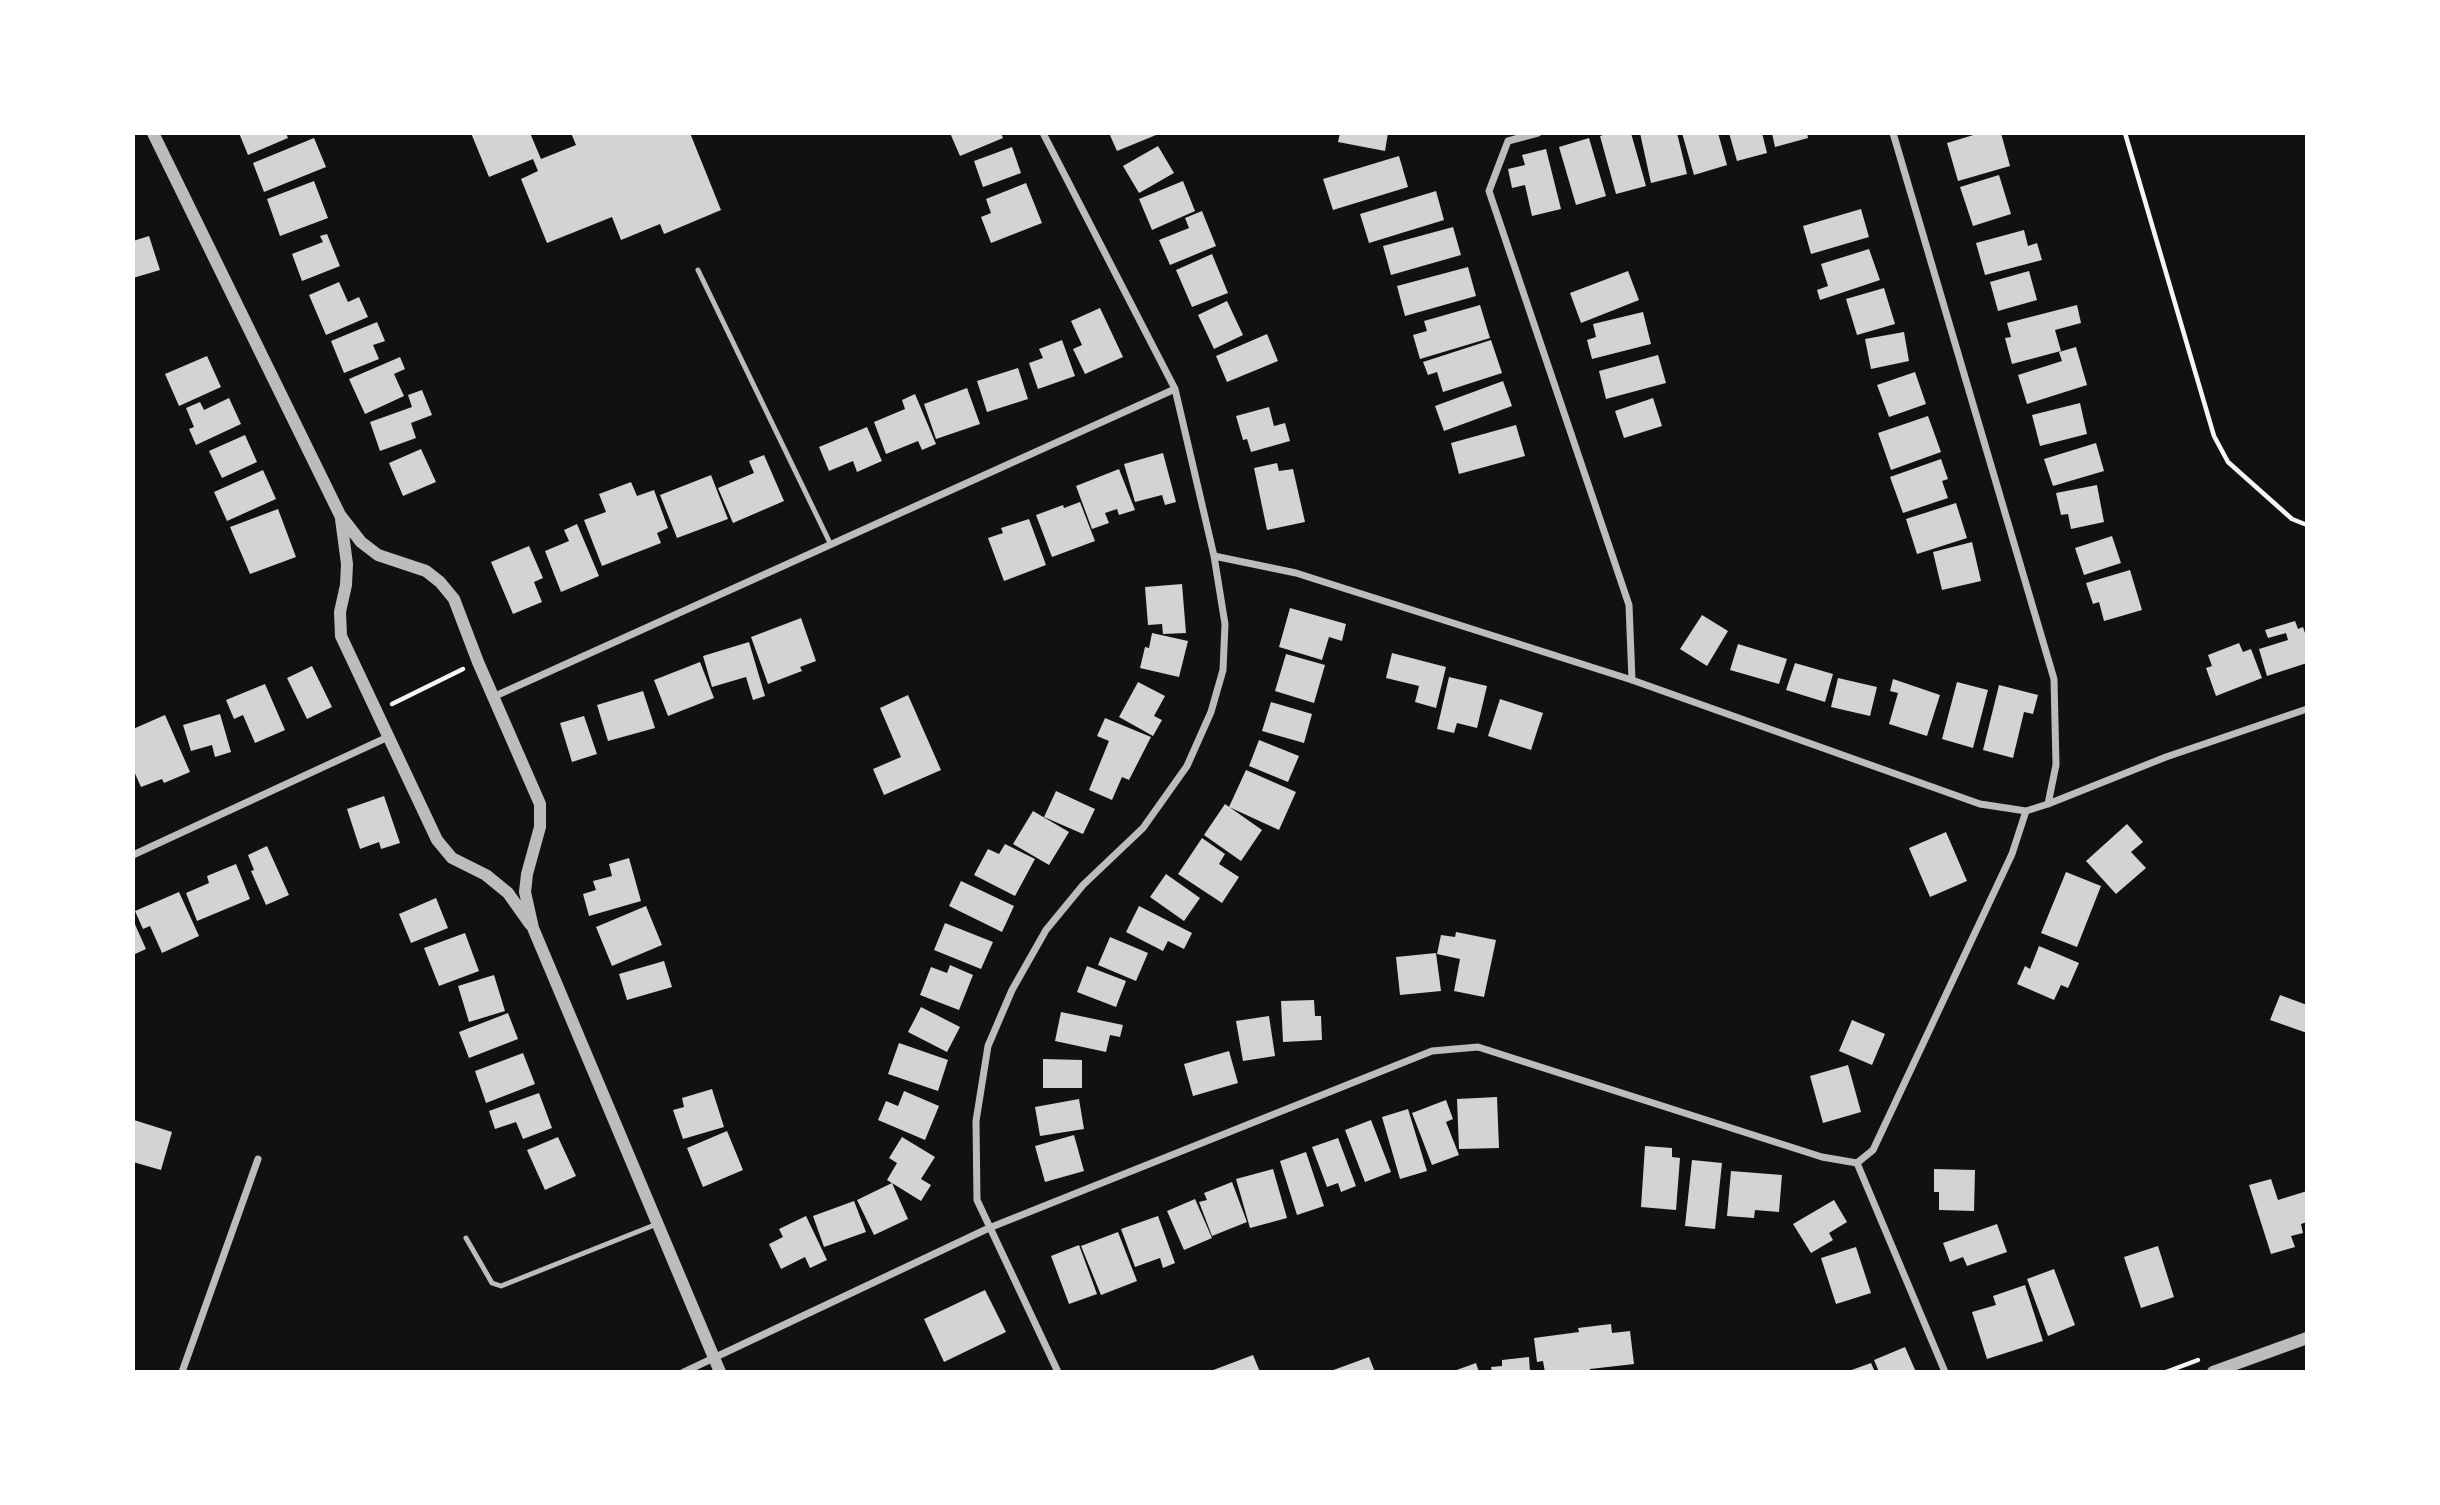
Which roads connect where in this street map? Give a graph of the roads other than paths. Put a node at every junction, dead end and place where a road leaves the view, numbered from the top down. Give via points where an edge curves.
1 (153, 133) edge
2 (1043, 133) edge
3 (1538, 133) edge
4 (1894, 133) edge
5 (698, 270) dead end
6 (1175, 389) junction
7 (341, 515) junction
8 (831, 545) junction
9 (1213, 556) junction
10 (1632, 680) junction
11 (494, 697) junction
12 (2307, 709) edge
13 (388, 737) junction
14 (2048, 804) junction
15 (2026, 811) junction
16 (133, 855) edge
17 (533, 928) junction
18 (258, 1159) dead end
19 (1857, 1163) junction
20 (657, 1224) junction
21 (989, 1228) junction
22 (466, 1238) dead end
23 (2307, 1338) edge
24 (714, 1358) junction
25 (182, 1372) edge
26 (684, 1372) edge
27 (720, 1372) edge
28 (1058, 1372) edge
29 (1945, 1372) edge
30 (2213, 1372) edge

1 - 7 street
2 - 6 street
3 - 10 street via 1508,141 1489,191 1629,606
4 - 14 street via 2054,679 2056,765
5 - 8 lane
6 - 8 street
6 - 9 street
7 - 11 street via 377,555 426,571 440,582 454,599
7 - 13 street via 347,564 341,636
8 - 11 street
9 - 10 street via 1296,573
9 - 21 street via 1225,624 1223,670 1211,712 1187,766 1143,828 1083,885 1046,930 1012,990 988,1046 976,1121 977,1200
10 - 15 street via 1980,804
11 - 17 street via 540,804 540,827 527,874
12 - 14 street
13 - 16 street
13 - 17 street via 437,840 453,858 508,893
14 - 15 street
15 - 19 street via 2012,854 1873,1150
17 - 20 street
18 - 25 street
19 - 21 street via 1822,1157 1478,1047 1432,1051
19 - 29 street
20 - 22 lane via 501,1286 492,1283
20 - 24 street
21 - 24 street
21 - 28 street
23 - 30 street
24 - 26 street
24 - 27 street

